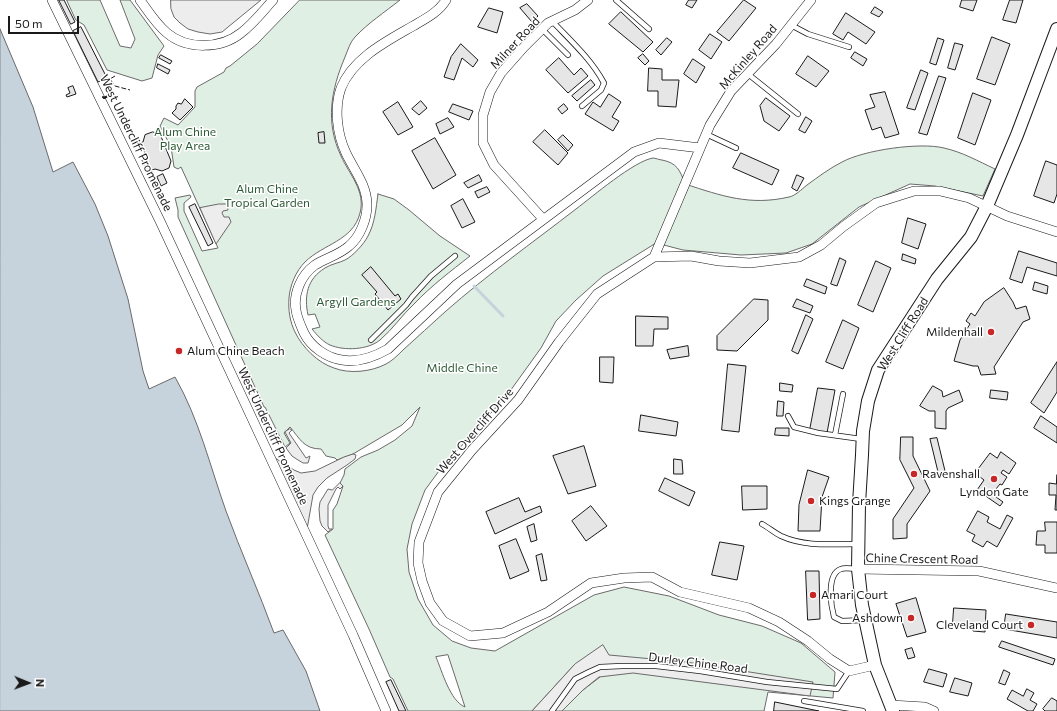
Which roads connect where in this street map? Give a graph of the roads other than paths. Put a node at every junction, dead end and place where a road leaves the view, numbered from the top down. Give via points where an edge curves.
1 (52, 0) edge
2 (140, 0) edge
3 (273, 0) edge
4 (446, 0) edge
5 (588, 0) edge
6 (616, 0) edge
7 (811, 0) edge
8 (552, 21) junction
9 (791, 25) junction
10 (542, 29) junction
11 (649, 29) dead end
12 (1057, 29) edge
13 (849, 47) dead end
14 (568, 55) dead end
15 (748, 74) junction
16 (582, 106) dead end
17 (798, 114) dead end
18 (706, 134) junction
19 (700, 148) junction
20 (736, 148) dead end
21 (987, 206) junction
22 (543, 219) junction
23 (1057, 232) edge
24 (455, 256) dead end
25 (654, 257) junction
26 (371, 340) dead end
27 (843, 394) dead end
28 (788, 416) dead end
29 (835, 435) junction
30 (863, 439) junction
31 (762, 524) dead end
32 (858, 544) junction
33 (858, 569) junction
34 (1057, 588) edge
35 (865, 620) junction
36 (875, 665) junction
37 (849, 671) junction
38 (804, 701) dead end
39 (892, 708) edge
40 (386, 711) edge
41 (552, 711) edge
42 (863, 711) edge
43 (934, 711) edge

1 - 40 street, West Undercliff Promenade via 160,220
2 - 3 street via 166,33 176,40 198,45 227,41 241,33
4 - 22 street via 426,19 363,58 342,88 337,106 338,124 341,141 365,191 367,206 364,224 350,245 314,266 303,277 297,291 296,310 300,323 316,348 329,356 342,360 360,360 376,356 388,349 457,284
5 - 8 street, Milner Road via 575,10
6 - 11 lane
7 - 9 street, McKinley Road
8 - 10 street, Milner Road
8 - 16 lane via 581,51 604,83 601,90
9 - 13 lane via 808,34
9 - 15 street, McKinley Road
10 - 14 lane
10 - 22 street, Milner Road via 501,73 490,92 483,115 483,143 494,165
12 - 21 street, West Cliff Road
15 - 17 lane
15 - 18 street, McKinley Road via 731,91
18 - 19 street, McKinley Road
18 - 20 lane
19 - 22 street via 659,143 634,152
19 - 25 street, McKinley Road
21 - 23 street via 1007,216
21 - 25 street via 969,198 940,191 914,191 876,203 821,245 799,257 750,263 691,256
21 - 30 street, West Cliff Road via 971,237 937,279 878,370 868,401
24 - 26 lane via 431,276
25 - 37 street, West Overcliff Drive via 597,294 558,342 518,400 438,492 420,542 418,563 430,603 443,621 470,636 504,634 548,612 591,584 624,578 652,577 680,592 749,608 779,622
27 - 29 lane
28 - 29 lane via 794,427
29 - 30 lane
30 - 32 street, West Cliff Road
31 - 32 lane via 780,536 796,542 814,545
32 - 33 street, West Cliff Road
33 - 34 street, Chine Crescent Road via 979,571
33 - 35 street, West Cliff Road
33 - 35 lane via 841,569 834,574 830,603 834,617 842,621
35 - 36 street, West Cliff Road
36 - 37 street
36 - 39 street, West Cliff Road
37 - 41 lane, Durley Chine Road via 837,689 656,666 600,667 575,680
38 - 42 lane
39 - 43 street via 925,707

